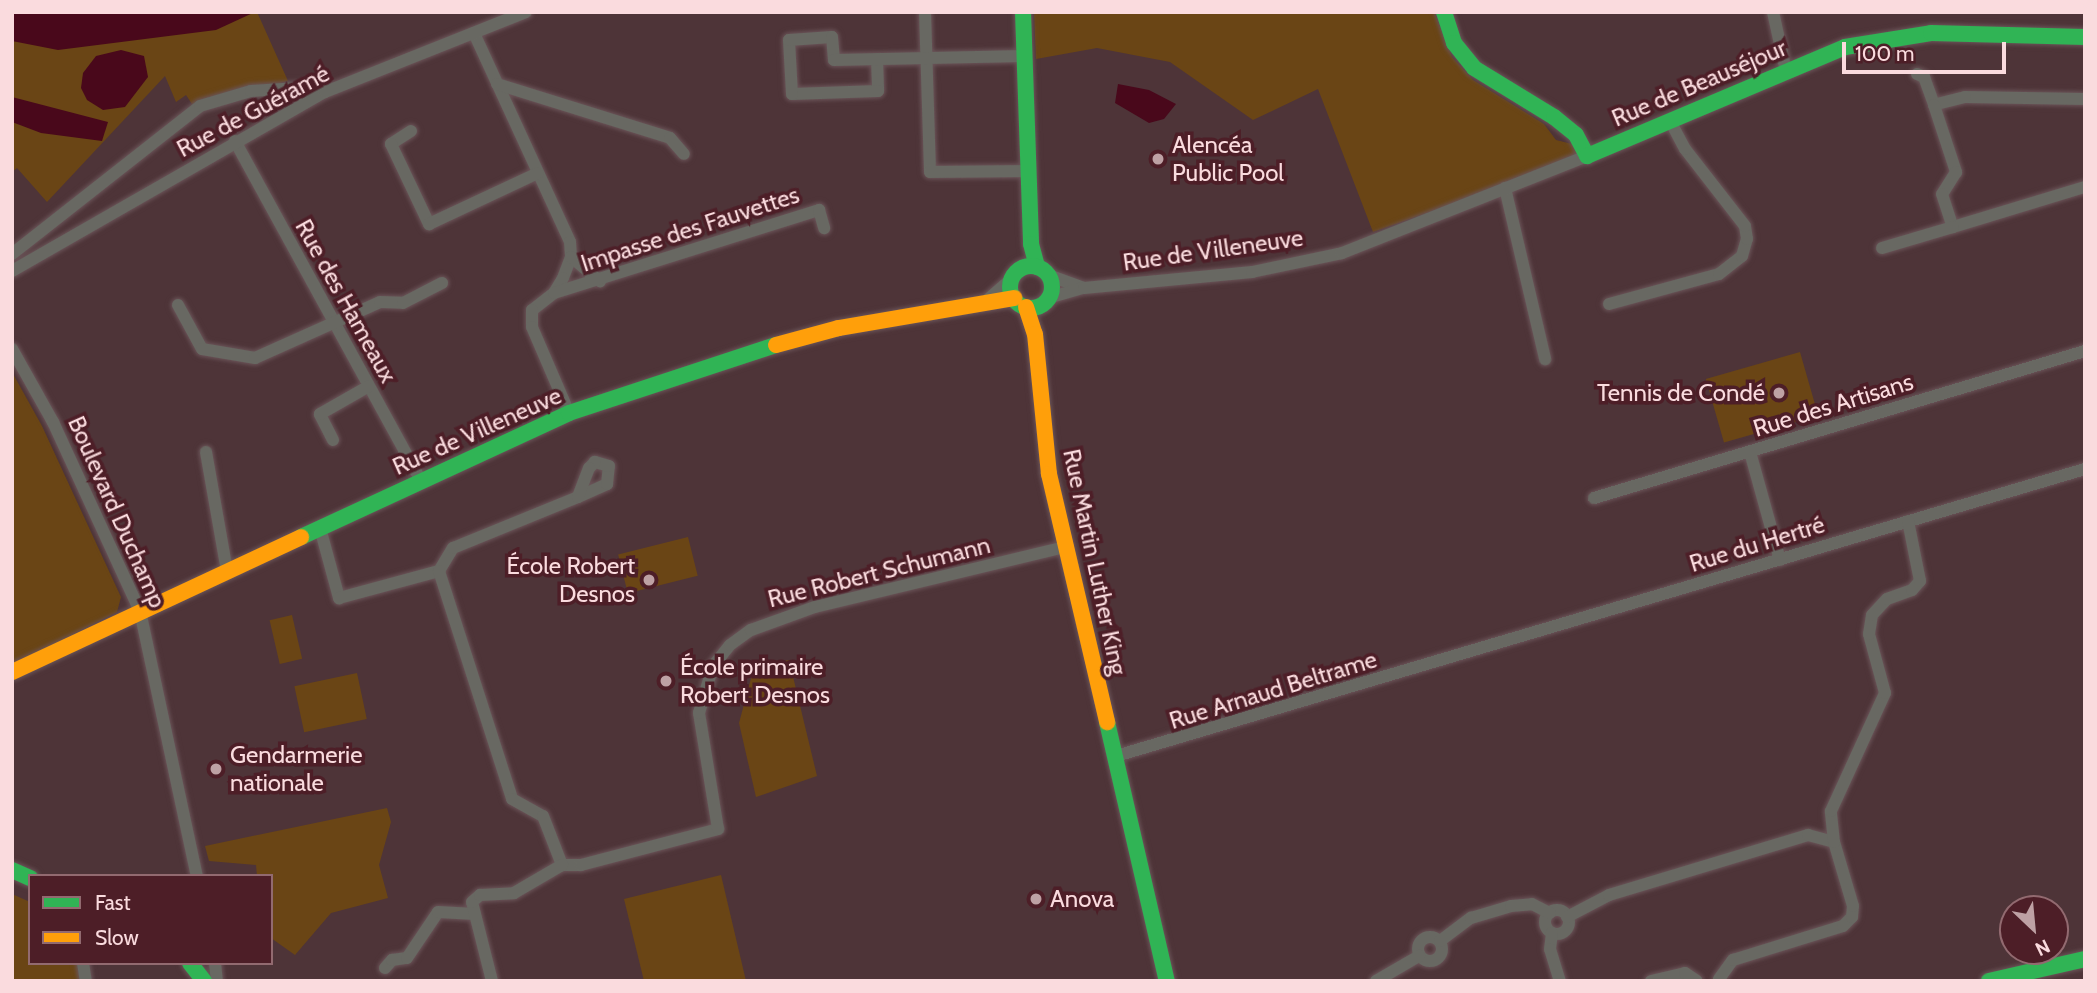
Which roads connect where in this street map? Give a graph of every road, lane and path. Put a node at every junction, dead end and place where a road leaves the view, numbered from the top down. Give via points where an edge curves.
1 (526, 12) edge
2 (925, 12) edge
3 (1023, 12) edge
4 (1444, 12) edge
5 (1773, 12) edge
6 (474, 33) junction
7 (2085, 37) edge
8 (1024, 56) junction
9 (926, 58) junction
10 (877, 59) junction
11 (1786, 71) junction
12 (1917, 74) dead end
13 (497, 84) junction
14 (326, 92) junction
15 (2085, 99) edge
16 (1934, 105) junction
17 (1670, 121) junction
18 (411, 131) dead end
19 (235, 141) junction
20 (684, 154) dead end
21 (1587, 156) junction
22 (1030, 171) junction
23 (538, 173) junction
24 (2085, 187) edge
25 (1505, 188) junction
26 (1953, 227) junction
27 (824, 228) dead end
28 (1882, 248) dead end
29 (1347, 251) joint
30 (12, 254) edge
31 (571, 257) junction
32 (12, 271) edge
33 (1030, 272) junction
34 (600, 281) junction
35 (442, 283) dead end
36 (1084, 288) junction
37 (555, 293) junction
38 (986, 301) junction
39 (1032, 302) junction
40 (1609, 304) dead end
41 (178, 305) dead end
42 (333, 322) junction
43 (12, 349) edge
44 (2085, 351) edge
45 (1545, 359) dead end
46 (369, 386) junction
47 (569, 413) junction
48 (333, 440) dead end
49 (206, 452) dead end
50 (1750, 452) junction
51 (2085, 469) edge
52 (421, 481) junction
53 (578, 497) dead end
54 (1594, 498) dead end
55 (1908, 521) junction
56 (320, 528) junction
57 (1060, 548) junction
58 (1780, 560) junction
59 (227, 571) junction
60 (439, 571) junction
61 (140, 611) junction
62 (1442, 659) joint
63 (12, 672) edge
64 (1116, 756) junction
65 (1834, 842) junction
66 (562, 865) junction
67 (12, 870) edge
68 (195, 872) edge
69 (28, 877) edge
70 (1550, 913) junction
71 (475, 914) junction
72 (1567, 916) junction
73 (1552, 933) junction
74 (2085, 959) edge
75 (192, 965) edge
76 (385, 968) dead end
77 (1719, 979) edge
78 (204, 981) edge
79 (492, 981) edge
80 (1167, 981) edge
81 (1376, 981) edge
82 (1560, 981) edge
83 (1651, 981) edge
84 (1697, 981) edge
85 (1989, 981) edge

1 - 6 street, Rue de Guéramé
2 - 9 street
3 - 8 street
4 - 21 street via 1454,43 1474,68 1554,117 1576,135
5 - 11 street
6 - 13 street
6 - 14 street, Rue de Guéramé
7 - 11 street, Rue de Beauséjour via 1931,33 1845,47
8 - 9 street
8 - 22 street
9 - 10 street
9 - 22 street via 930,172
10 - 10 street via 878,91 792,94 789,40 832,37 834,60
11 - 17 street, Rue de Beauséjour
12 - 16 street via 1924,77
13 - 20 street via 670,138
13 - 23 street
14 - 19 street, Rue de Guéramé
14 - 30 street via 314,87 251,91 200,106
15 - 16 street via 1965,97
16 - 26 street via 1956,172 1942,194
17 - 21 street, Rue de Beauséjour
17 - 40 street via 1685,149 1745,226 1742,256 1718,274
18 - 23 street via 391,144 429,224
19 - 32 street, Rue de Guéramé
19 - 42 street, Rue des Hameaux
21 - 25 street, Rue de Beauséjour
22 - 33 street
23 - 31 street via 570,242
24 - 26 street
25 - 29 street, Rue de Beauséjour
25 - 45 street
26 - 28 street
27 - 34 street, Impasse des Fauvettes via 819,209
29 - 36 street, Rue de Villeneuve via 1252,272
31 - 34 street
31 - 37 street
33 - 36 street
33 - 38 street
33 - 39 street
33 - 39 street
34 - 37 street, Impasse des Fauvettes
35 - 42 street via 403,303 380,302
36 - 39 street
37 - 47 street via 532,310 532,327
38 - 39 street, Rue de Villeneuve
38 - 47 street, Rue de Villeneuve via 839,328 752,351
39 - 57 street, Rue Martin Luther King
41 - 42 street via 202,349 255,358
42 - 46 street, Rue des Hameaux
43 - 61 street, Boulevard Duchamp via 53,422
44 - 50 street, Rue des Artisans
46 - 48 street via 320,414
46 - 52 street, Rue des Hameaux
47 - 52 street, Rue de Villeneuve
49 - 59 street
50 - 54 street, Rue des Artisans
50 - 58 street
51 - 55 street, Rue du Hertré
52 - 56 street, Rue de Villeneuve
53 - 60 street via 453,548
55 - 58 street, Rue du Hertré
55 - 65 street via 1920,581 1912,590 1878,606 1872,615 1869,634 1885,693 1831,811
56 - 59 street, Rue de Villeneuve
56 - 60 street via 339,598
57 - 64 street, Rue Martin Luther King
57 - 66 street, Rue Robert Schumann via 815,607 751,630 730,645 713,666 699,713 718,829 581,865
58 - 62 street, Rue du Hertré
59 - 61 street, Rue de Villeneuve
60 - 66 street via 512,799 543,816
61 - 63 street, Rue de Villeneuve
61 - 68 street, Boulevard Duchamp
62 - 64 street, Rue Arnaud Beltrame via 1167,745
64 - 80 street, Rue Martin Luther King
65 - 72 street via 1808,835 1609,895
65 - 77 street via 1853,906 1850,920 1732,960
66 - 71 street via 514,892 480,895 472,902
67 - 69 street
70 - 72 street via 1559,911
70 - 73 street via 1545,922
70 - 81 street via 1532,904 1471,918 1440,941 1437,959 1426,961 1419,956
71 - 76 street via 438,912 407,958 392,960
71 - 79 street
72 - 73 street via 1565,931
73 - 82 street via 1550,949
74 - 85 street
75 - 78 street
83 - 84 street via 1685,973

